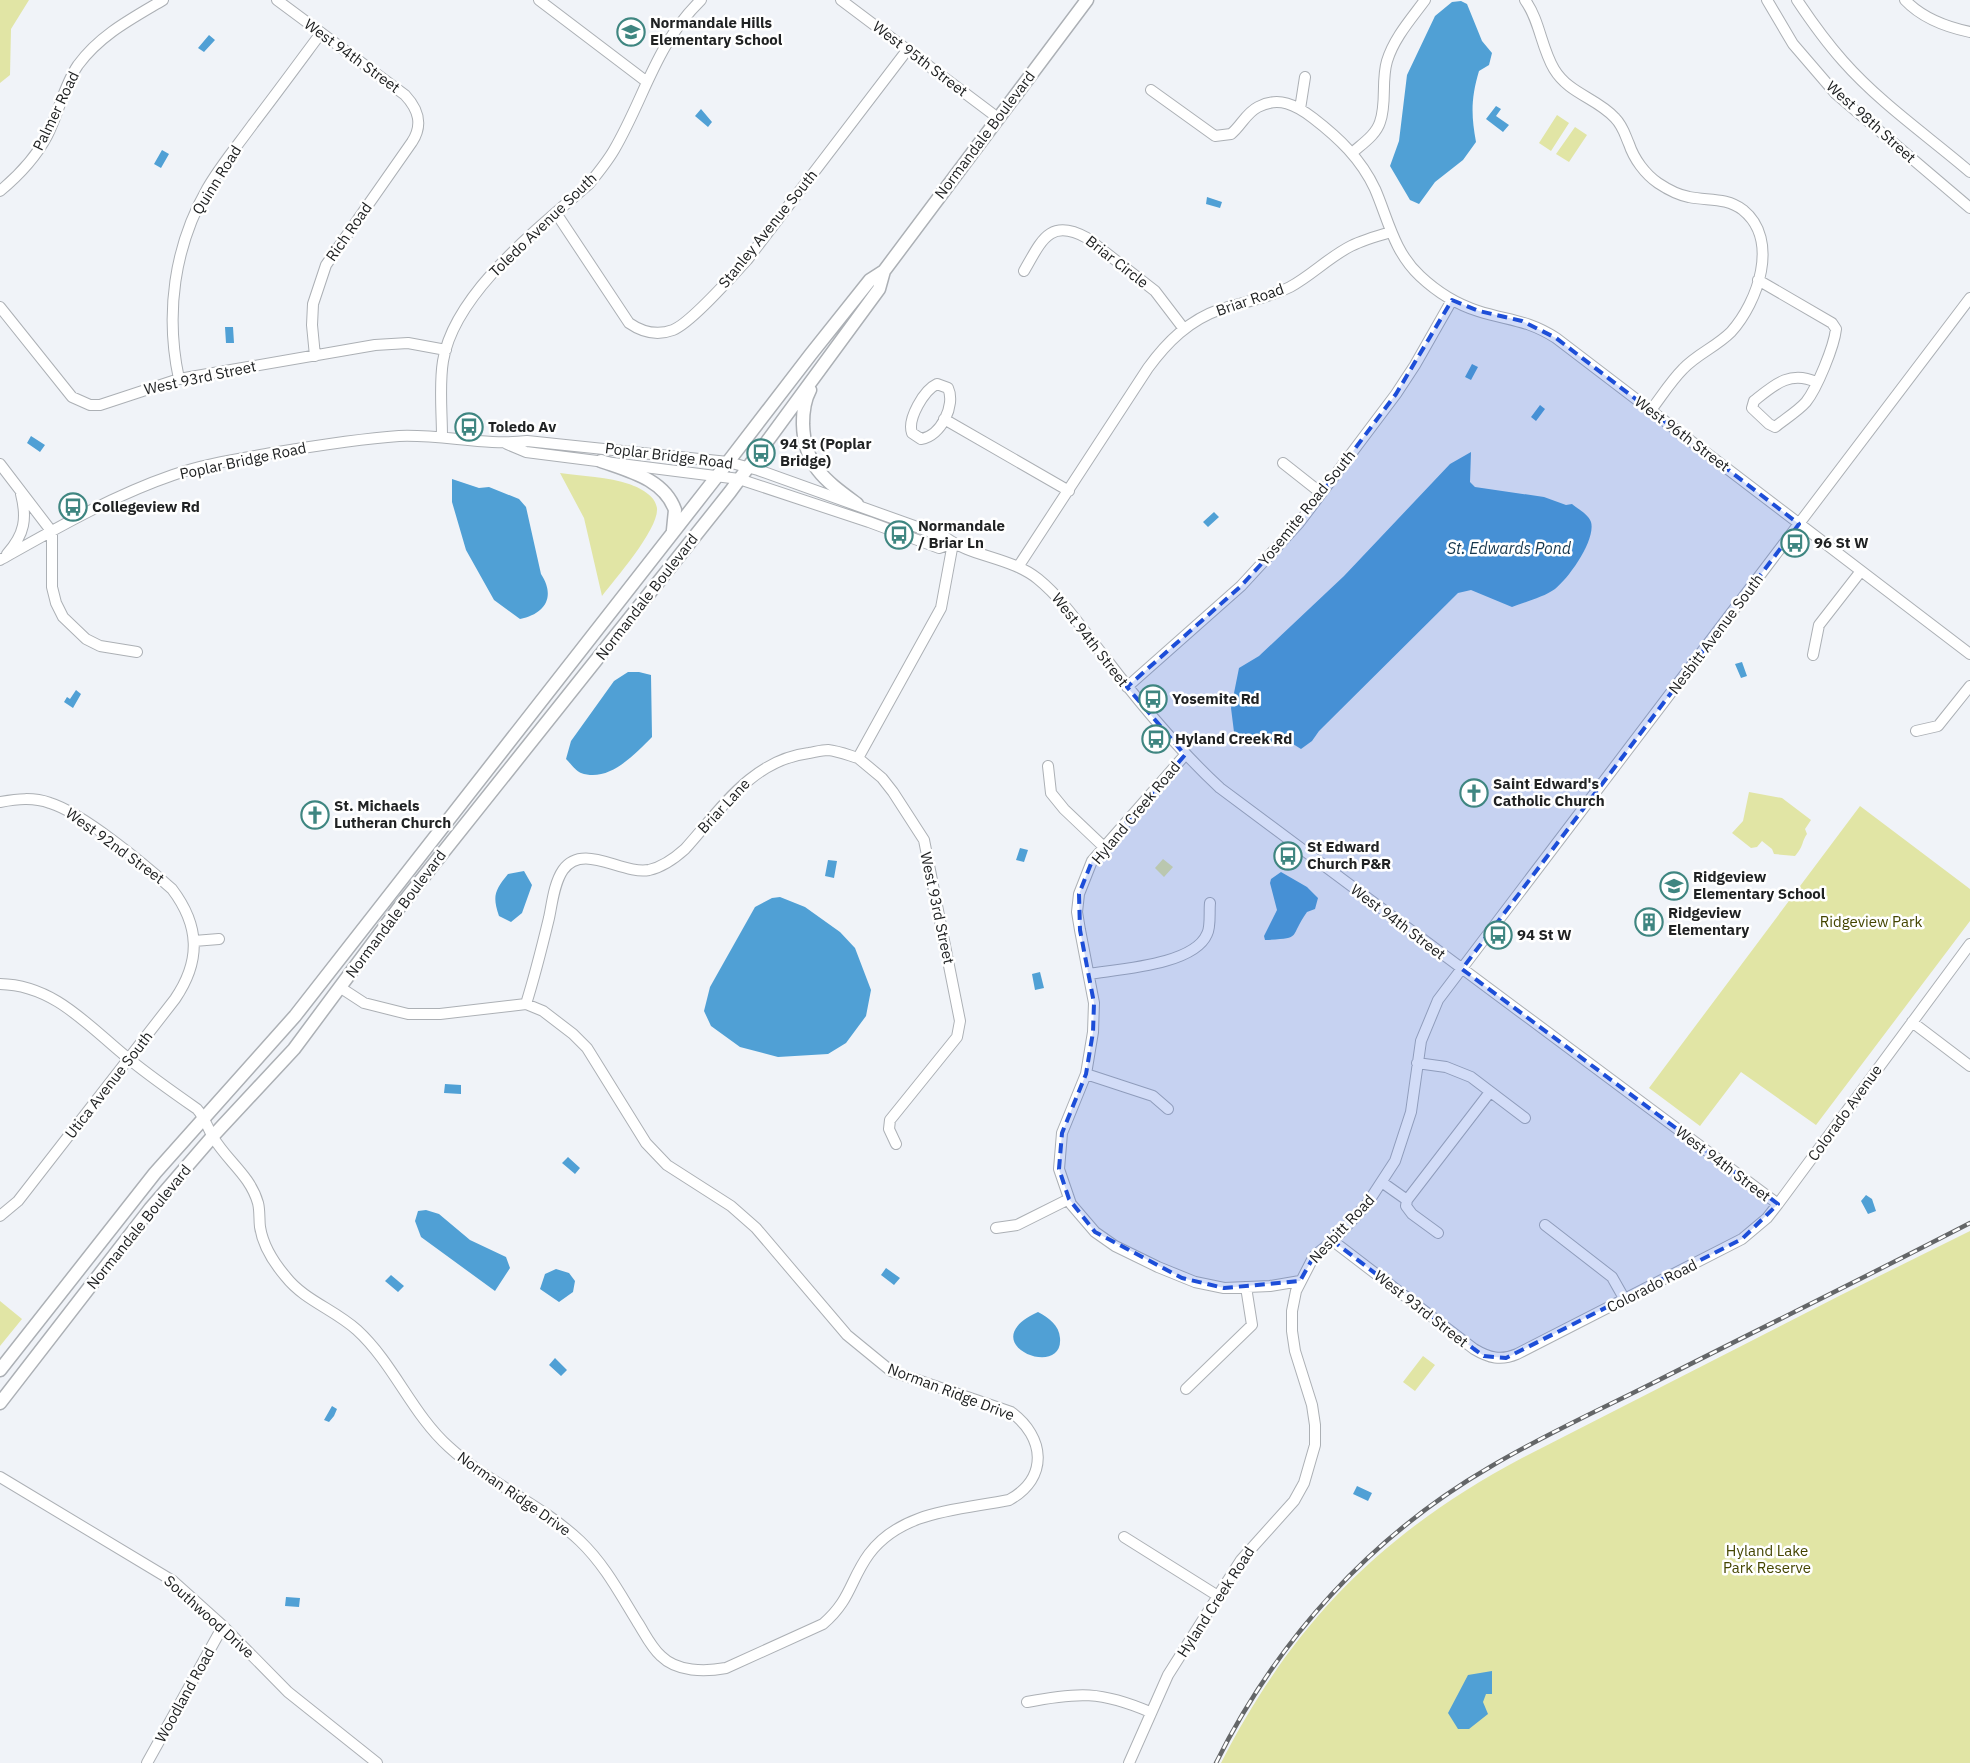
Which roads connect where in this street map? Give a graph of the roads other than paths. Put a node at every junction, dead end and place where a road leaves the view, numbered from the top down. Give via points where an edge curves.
1 (163, 0) edge
2 (277, 0) edge
3 (539, 0) edge
4 (701, 0) edge
5 (842, 0) edge
6 (1087, 0) edge
7 (1425, 0) edge
8 (1525, 0) edge
9 (1767, 0) edge
10 (1797, 0) edge
11 (1905, 0) edge
12 (1970, 32) edge
13 (321, 33) junction
14 (908, 49) junction
15 (1305, 77) dead end
16 (647, 82) junction
17 (1151, 90) dead end
18 (1300, 108) junction
19 (998, 118) junction
20 (419, 120) joint
21 (1352, 153) junction
22 (1970, 172) edge
23 (0, 191) edge
24 (1970, 208) edge
25 (556, 213) junction
26 (1391, 232) junction
27 (884, 271) junction
28 (1024, 271) dead end
29 (1758, 280) junction
30 (1970, 298) edge
31 (1452, 300) junction
32 (0, 307) edge
33 (1184, 329) junction
34 (446, 350) junction
35 (315, 356) junction
36 (819, 370) junction
37 (178, 379) junction
38 (1816, 382) junction
39 (1650, 410) junction
40 (944, 419) junction
41 (442, 437) junction
42 (505, 443) junction
43 (601, 461) junction
44 (728, 462) junction
45 (1283, 463) dead end
46 (0, 464) edge
47 (747, 467) junction
48 (718, 475) junction
49 (739, 479) junction
50 (20, 490) junction
51 (1069, 491) junction
52 (1321, 493) junction
53 (854, 510) junction
54 (1799, 524) junction
55 (52, 532) junction
56 (672, 533) junction
57 (953, 543) junction
58 (1, 560) edge
59 (1018, 567) junction
60 (1861, 571) junction
61 (138, 652) dead end
62 (1970, 654) edge
63 (1813, 655) dead end
64 (1970, 686) edge
65 (1127, 687) junction
66 (1916, 731) dead end
67 (1185, 755) junction
68 (858, 758) junction
69 (1048, 766) dead end
70 (0, 802) edge
71 (1104, 847) junction
72 (1210, 903) dead end
73 (219, 939) dead end
74 (194, 941) junction
75 (1970, 944) edge
76 (1462, 969) junction
77 (1089, 974) junction
78 (0, 984) edge
79 (341, 988) junction
80 (526, 1004) junction
81 (1912, 1022) junction
82 (129, 1059) junction
83 (1417, 1063) junction
84 (1970, 1066) edge
85 (1086, 1074) junction
86 (1490, 1092) junction
87 (1168, 1109) dead end
88 (204, 1117) junction
89 (1525, 1118) dead end
90 (213, 1136) junction
91 (896, 1144) dead end
92 (1382, 1183) junction
93 (1069, 1199) junction
94 (1407, 1200) junction
95 (1778, 1204) junction
96 (0, 1216) edge
97 (1545, 1225) dead end
98 (996, 1228) dead end
99 (1438, 1233) dead end
100 (1333, 1241) junction
101 (1300, 1281) junction
102 (1246, 1287) junction
103 (1624, 1300) junction
104 (1517, 1354) joint
105 (1298, 1363) joint
106 (0, 1370) edge
107 (1186, 1389) dead end
108 (0, 1403) edge
109 (0, 1477) edge
110 (1124, 1537) dead end
111 (1218, 1596) junction
112 (223, 1626) junction
113 (1027, 1702) dead end
114 (1150, 1712) junction
115 (147, 1763) edge
116 (377, 1763) edge
117 (1129, 1763) edge

1 - 23 street, Palmer Road via 111,30 89,51 68,82 47,136 21,171
2 - 13 street, West 94th Street
3 - 16 street
4 - 16 street, Toledo Avenue South via 671,34
5 - 14 street, West 95th Street
6 - 19 main road, Normandale Boulevard
7 - 21 street via 1404,28 1387,61 1380,123
8 - 29 street via 1538,23 1547,57 1555,71 1578,94 1606,109 1616,119 1634,156 1646,172 1673,192 1730,202 1751,218 1759,229 1763,250
9 - 24 street, West 98th Street via 1794,44 1836,94
10 - 22 street, West 98th Street via 1821,36 1850,68 1896,112
11 - 12 street via 1927,17
13 - 20 street, West 94th Street via 405,95
13 - 37 street, Quinn Road via 224,163 193,215 175,274 172,305 172,336
14 - 19 street, West 95th Street
14 - 25 street, Stanley Avenue South via 746,260 727,282 675,329 651,333 638,330 629,323
15 - 18 street
16 - 25 street, Toledo Avenue South via 614,150 589,184
17 - 18 street via 1215,136 1232,134 1246,115 1266,103 1278,101
18 - 21 street
19 - 27 main road, Normandale Boulevard
20 - 35 street, Rich Road via 412,142 326,265 313,304
21 - 26 street via 1375,189
25 - 34 street, Toledo Avenue South via 478,291 454,326
26 - 31 street, West 96th Street via 1418,274 1436,291
26 - 33 street, Briar Road via 1349,247 1289,287 1220,310
27 - 36 main road, Normandale Boulevard via 879,289
27 - 44 main road, Normandale Boulevard via 870,280
28 - 33 street, Briar Circle via 1041,240 1048,234 1066,229 1075,231 1155,292
29 - 38 street via 1832,323 1836,329
29 - 39 street via 1744,314 1732,330 1717,345 1682,369
30 - 54 street, Nesbitt Avenue South
31 - 39 street, West 96th Street via 1479,312 1540,328
31 - 52 street, Yosemite Road South via 1401,386
32 - 37 street, West 93rd Street via 66,390 81,403 100,405
33 - 51 street, Briar Road via 1161,349
34 - 35 street, West 93rd Street via 392,343
34 - 41 street, Toledo Avenue South via 442,379
35 - 37 street, West 93rd Street
36 - 47 main road, Normandale Boulevard
36 - 53 main road via 805,399 803,428 807,452 812,464
38 - 38 street via 1806,402 1775,426 1768,424 1752,408 1754,401 1780,381 1805,377
39 - 54 street, West 96th Street
40 - 40 street via 926,438 916,437 910,428 910,422 928,391 937,384 948,388 951,394
40 - 51 street
41 - 42 street, Poplar Bridge Road
41 - 55 street, Poplar Bridge Road via 362,440 229,460 173,475
42 - 43 street, Poplar Bridge Road via 526,452
42 - 44 street, Poplar Bridge Road via 527,441
43 - 48 street, Poplar Bridge Road
43 - 56 main road via 657,484 676,510
44 - 47 street, Poplar Bridge Road
44 - 48 main road, Normandale Boulevard
45 - 52 street
46 - 50 street
47 - 49 main road, Normandale Boulevard
47 - 53 street, Poplar Bridge Road
48 - 49 street, Poplar Bridge Road
48 - 56 main road, Normandale Boulevard
49 - 53 street, Poplar Bridge Road
49 - 79 main road, Normandale Boulevard via 398,909
50 - 55 street
50 - 58 street via 25,510 24,526
51 - 59 street, Briar Road
52 - 65 street, Yosemite Road South via 1271,555 1241,586
53 - 57 street, West 94th Street via 945,537
54 - 60 street, West 96th Street
54 - 76 street, Nesbitt Avenue South
55 - 58 street, Poplar Bridge Road
55 - 61 street via 52,587 63,616 86,639 100,646
56 - 88 main road, Normandale Boulevard via 295,1016
57 - 59 street, West 94th Street
57 - 68 street via 941,608
59 - 65 street, West 94th Street via 1052,592
60 - 62 street, West 96th Street
60 - 63 street via 1819,625
64 - 66 street via 1938,726
65 - 67 street, West 94th Street
67 - 71 street, Hyland Creek Road
67 - 76 street, West 94th Street via 1242,805
68 - 80 street, Briar Lane via 827,750 787,756 771,764 742,784 675,858 649,870 621,868 589,858 570,863 558,879
68 - 91 street, West 93rd Street via 882,778 924,840 960,1021 957,1037 890,1120 891,1138
69 - 71 street via 1051,793
70 - 74 street, West 92nd Street via 31,799 49,802 81,818 172,889 183,903
71 - 77 street, Hyland Creek Road via 1092,861 1079,894 1077,912
72 - 77 street via 1208,934 1193,950 1174,959
73 - 74 street
74 - 82 street, Utica Avenue South via 191,969 185,985
75 - 81 street, Colorado Avenue
76 - 83 street, Nesbitt Road via 1438,1000 1428,1020
76 - 95 street, West 94th Street
77 - 85 street, Hyland Creek Road via 1094,1003
78 - 82 street via 19,986 54,998
79 - 80 street via 364,1003 408,1014 440,1014
79 - 90 main road, Normandale Boulevard via 294,1049
80 - 90 street, Norman Ridge Drive via 543,1011 574,1034 587,1048 656,1155 756,1228 847,1335 868,1354 891,1371 1011,1412 1023,1420 1031,1431 1038,1459 1031,1483 1009,1500 918,1518 882,1539 869,1554 846,1598 822,1624 726,1668 692,1670 676,1665 661,1657 599,1561 580,1541 448,1446 373,1346 356,1329 287,1279 264,1242 252,1187
81 - 84 street
81 - 95 street, Colorado Avenue
82 - 88 street
82 - 96 street, Utica Avenue South via 18,1201
83 - 86 street via 1457,1070
83 - 92 street, Nesbitt Road via 1405,1137
85 - 87 street via 1153,1096
85 - 93 street, Hyland Creek Road via 1062,1133 1060,1169
86 - 89 street
86 - 94 street
88 - 90 street, Norman Ridge Drive
88 - 106 main road, Normandale Boulevard via 155,1173
90 - 108 main road, Normandale Boulevard via 150,1209
92 - 94 street, Nesbitt Road
92 - 100 street, Nesbitt Road
93 - 98 street via 1017,1225
93 - 102 street, Hyland Creek Road via 1082,1220 1115,1246 1207,1286
94 - 99 street, Nesbitt Road via 1406,1206 1412,1214
95 - 103 street, Colorado Road via 1742,1239
97 - 103 street via 1612,1277
100 - 101 street, Nesbitt Road via 1314,1256
100 - 104 street, West 93rd Street via 1474,1350 1495,1358
101 - 102 street, Hyland Creek Road
101 - 105 street, Nesbitt Road via 1292,1311
102 - 107 street via 1252,1325
103 - 104 street, Colorado Road
105 - 111 street, Hyland Creek Road via 1307,1384 1314,1418 1315,1445 1311,1464 1294,1501 1247,1553
109 - 112 street, Southwood Drive via 173,1581
110 - 111 street
111 - 114 street, Hyland Creek Road via 1168,1676
112 - 115 street, Woodland Road
112 - 116 street, Southwood Drive via 288,1692
113 - 114 street via 1072,1694 1095,1694
114 - 117 street, Hyland Creek Road

